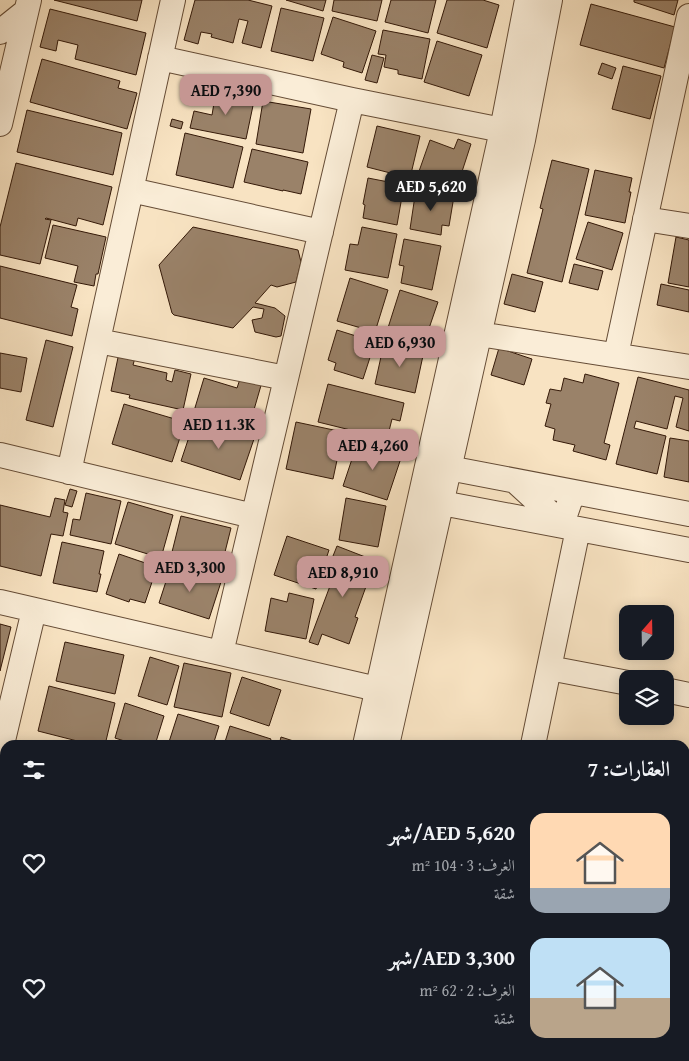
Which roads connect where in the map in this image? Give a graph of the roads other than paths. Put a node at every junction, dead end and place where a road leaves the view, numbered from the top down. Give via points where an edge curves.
1 (173, 0) edge
2 (527, 0) edge
3 (550, 0) edge
4 (27, 6) edge
5 (689, 16) edge
6 (0, 32) edge
7 (160, 58) junction
8 (352, 100) junction
9 (0, 124) edge
10 (502, 130) junction
11 (131, 190) junction
12 (645, 219) junction
13 (689, 226) edge
14 (321, 232) junction
15 (479, 334) junction
16 (98, 341) junction
17 (616, 355) junction
18 (689, 367) edge
19 (286, 378) junction
20 (0, 455) edge
21 (438, 466) junction
22 (69, 472) junction
23 (515, 481) junction
24 (573, 492) junction
25 (431, 501) junction
26 (689, 514) edge
27 (253, 516) junction
28 (578, 529) junction
29 (689, 550) edge
30 (0, 602) edge
31 (34, 610) junction
32 (221, 653) junction
33 (549, 668) junction
34 (619, 681) edge
35 (377, 689) junction
36 (674, 692) edge
37 (689, 695) edge
38 (3, 740) edge
39 (366, 740) edge
40 (388, 740) edge
41 (534, 740) edge

1 - 7 street
2 - 10 street
3 - 15 street via 523,140
4 - 6 street
4 - 9 street
5 - 12 street
7 - 8 street
7 - 11 street
8 - 10 street
8 - 14 street
10 - 21 street
11 - 14 street
11 - 16 street
12 - 13 street
12 - 17 street
14 - 19 street
15 - 17 street
15 - 21 street
16 - 19 street
16 - 22 street
17 - 18 street
19 - 27 street
20 - 22 street
21 - 23 street
21 - 25 street
22 - 27 street
23 - 24 street
23 - 24 street via 562,524
24 - 26 street
25 - 28 street
25 - 35 street
25 - 40 street
27 - 32 street
28 - 29 street
28 - 33 street
30 - 31 street
31 - 32 street
31 - 38 street
32 - 35 street
33 - 34 street
33 - 41 street
35 - 39 street
36 - 37 street

